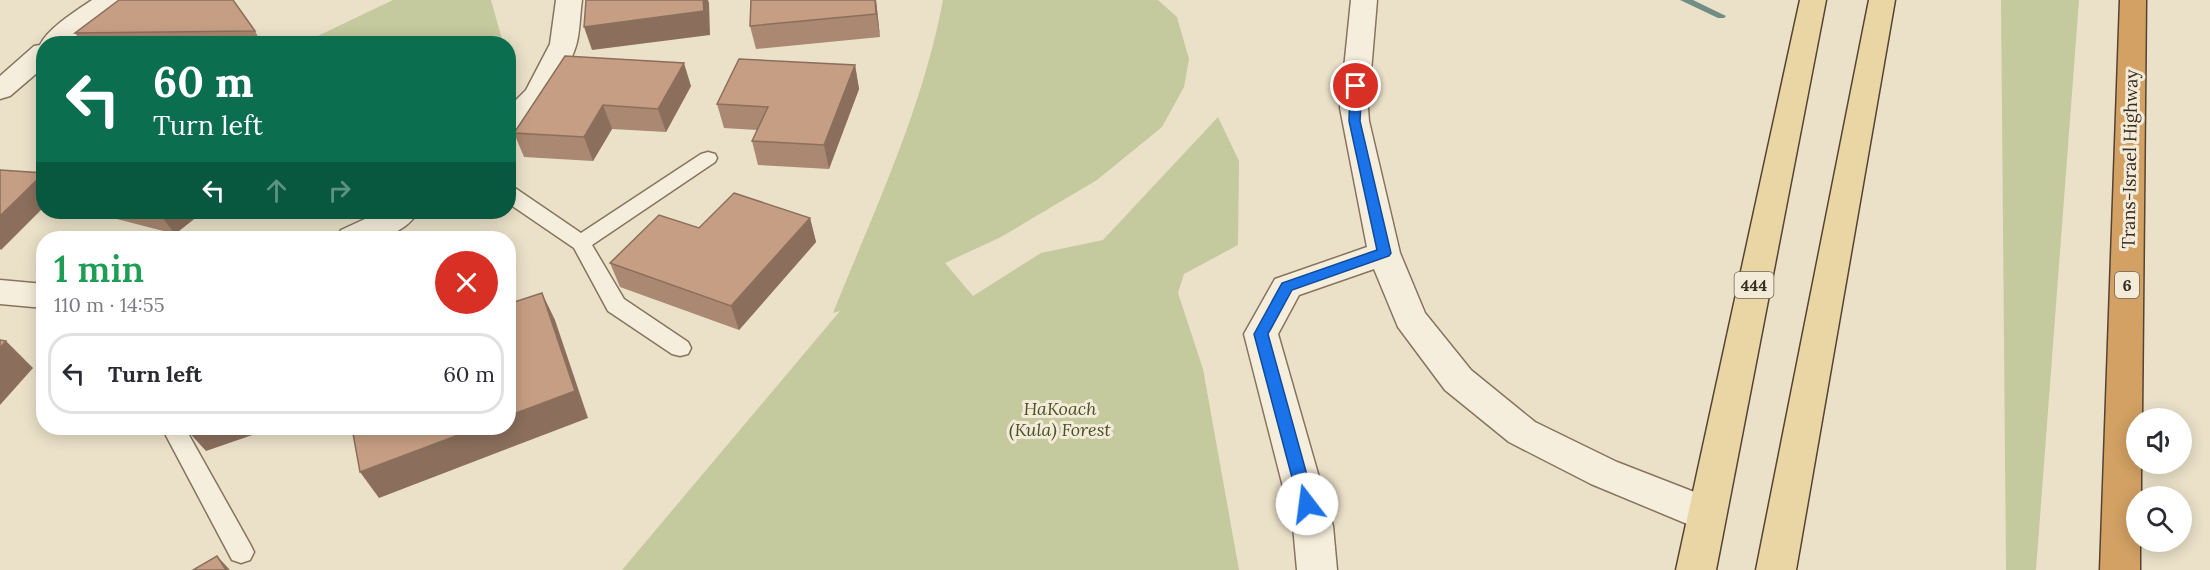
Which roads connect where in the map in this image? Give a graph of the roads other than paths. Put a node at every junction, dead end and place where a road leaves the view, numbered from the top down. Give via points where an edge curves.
1 (110, 0) edge
2 (569, 0) edge
3 (1364, 0) edge
4 (1814, 0) edge
5 (1881, 0) edge
6 (2133, 0) edge
7 (62, 36) edge
8 (36, 59) edge
9 (0, 90) edge
10 (516, 117) edge
11 (708, 158) dead end
12 (516, 198) edge
13 (391, 219) edge
14 (368, 231) edge
15 (581, 243) junction
16 (1384, 253) junction
17 (0, 292) edge
18 (36, 295) edge
19 (680, 348) dead end
20 (177, 435) edge
21 (1706, 514) junction
22 (241, 552) dead end
23 (1317, 570) edge
24 (1696, 570) edge
25 (1776, 570) edge
26 (2120, 570) edge

1 - 7 street
2 - 10 street via 563,44 538,94
3 - 16 street via 1354,121
4 - 21 main road, 444
5 - 25 main road
6 - 26 highway, Trans-Israel Highway / 6
8 - 9 street
11 - 15 lane
12 - 15 lane
13 - 14 street
15 - 19 lane via 616,306
16 - 21 street via 1410,318 1458,380 1521,432 1604,473
16 - 23 street via 1287,287 1261,334 1313,526
17 - 18 street
20 - 22 lane
21 - 24 main road, 444

